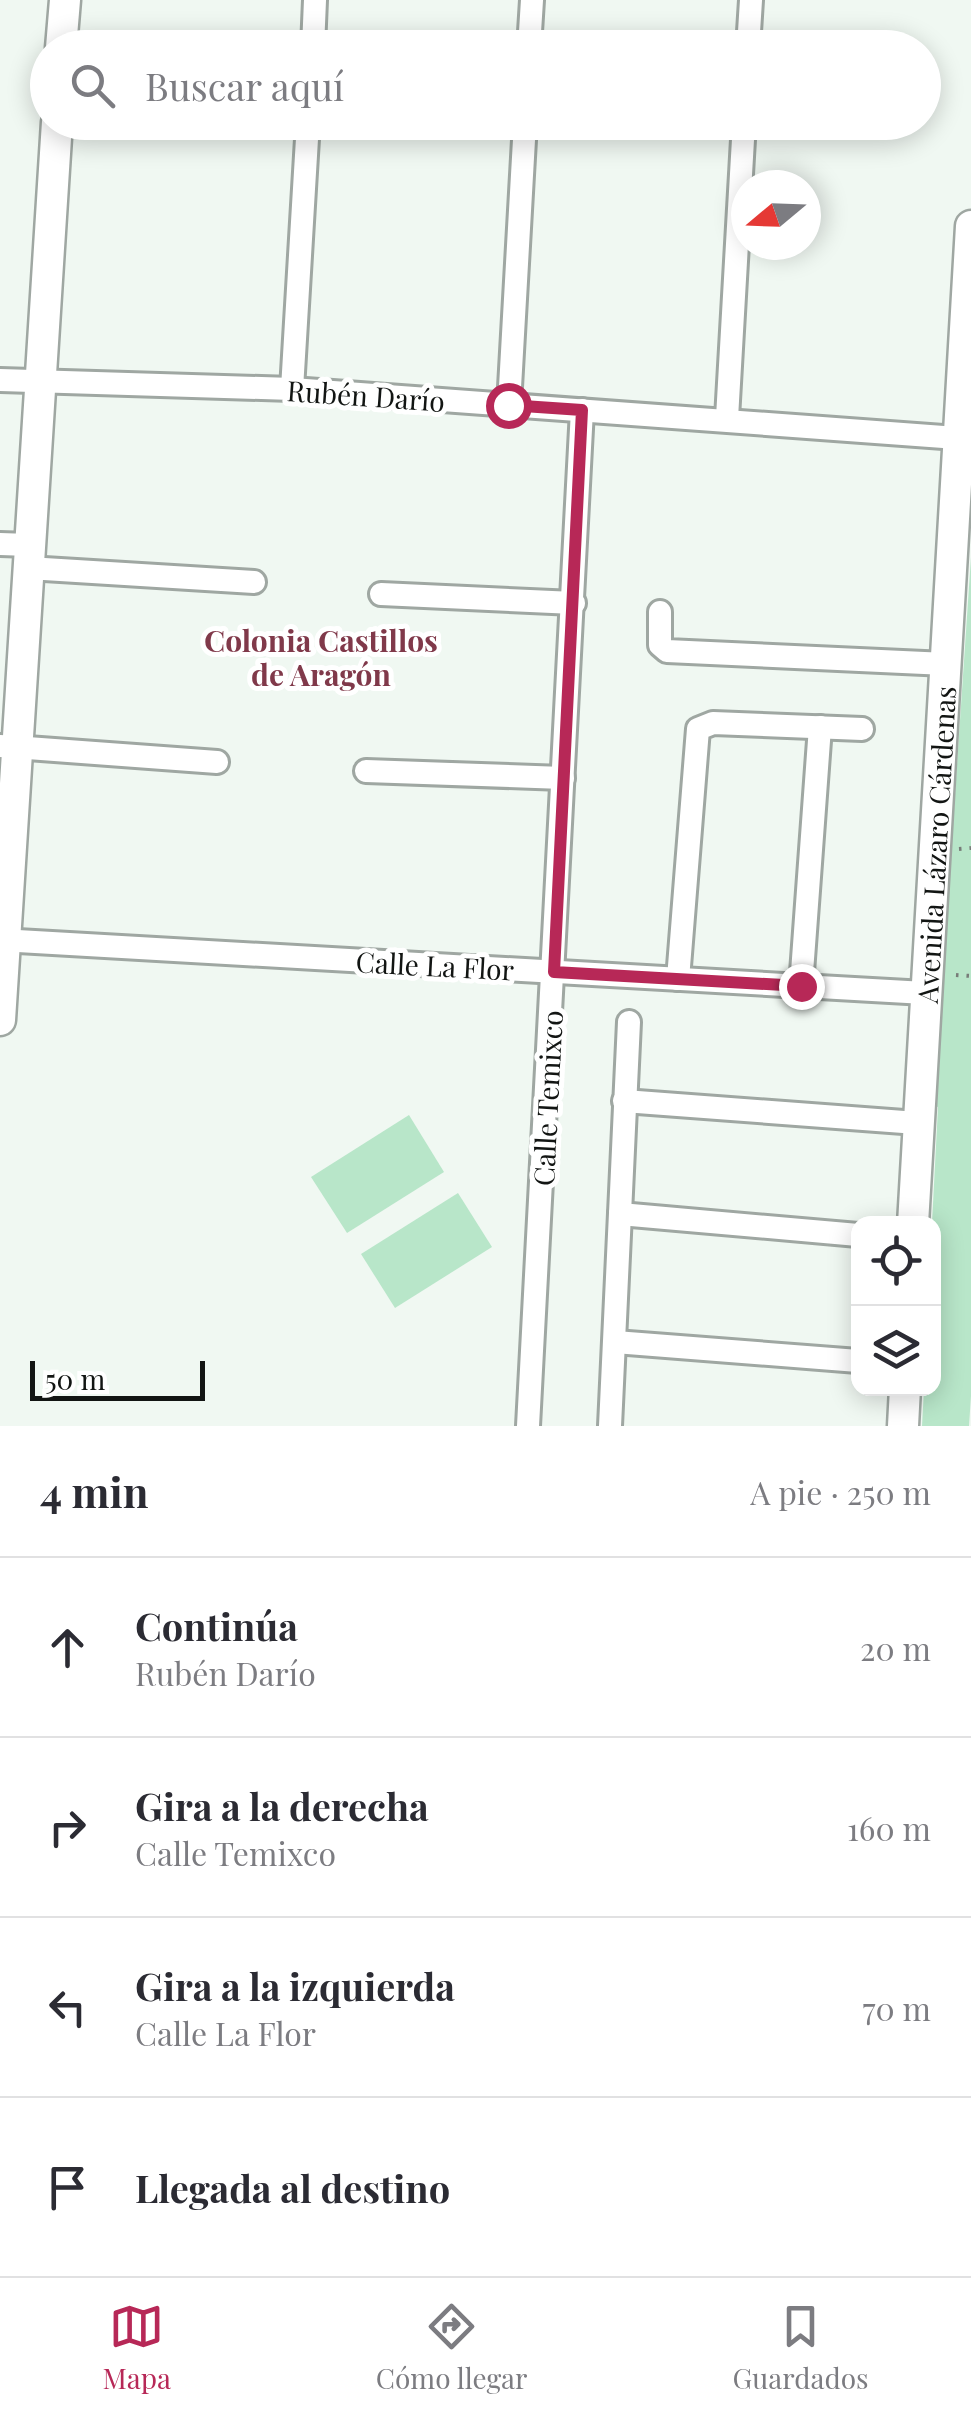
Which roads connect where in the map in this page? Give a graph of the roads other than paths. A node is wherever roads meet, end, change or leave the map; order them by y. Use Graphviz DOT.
graph roads {
  1 [pos="64,0"];
  2 [pos="316,0"];
  3 [pos="532,0"];
  4 [pos="751,0"];
  5 [pos="63,30"];
  6 [pos="314,30"];
  7 [pos="530,30"];
  8 [pos="749,30"];
  9 [pos="55,140"];
  10 [pos="307,140"];
  11 [pos="524,140"];
  12 [pos="743,140"];
  13 [pos="971,226"];
  14 [pos="0,380"];
  15 [pos="40,382"];
  16 [pos="292,389"];
  17 [pos="508,405"];
  18 [pos="582,410"];
  19 [pos="727,418"];
  20 [pos="965,439"];
  21 [pos="19,552"];
  22 [pos="254,582"];
  23 [pos="381,594"];
  24 [pos="574,603"];
  25 [pos="660,612"];
  26 [pos="946,664"];
  27 [pos="820,727"];
  28 [pos="862,730"];
  29 [pos="8,746"];
  30 [pos="217,762"];
  31 [pos="366,772"];
  32 [pos="562,778"];
  33 [pos="2,940"];
  34 [pos="554,972"];
  35 [pos="678,979"];
  36 [pos="801,986"];
  37 [pos="925,993"];
  38 [pos="0,1020"];
  39 [pos="629,1022"];
  40 [pos="624,1101"];
  41 [pos="917,1123"];
  42 [pos="620,1214"];
  43 [pos="913,1216"];
  44 [pos="851,1235"];
  45 [pos="615,1342"];
  46 [pos="851,1361"];
  47 [pos="905,1396"];
  48 [pos="528,1426"];
  49 [pos="610,1426"];
  50 [pos="903,1426"];
  1 -- 5 [label="street"];
  2 -- 6 [label="street"];
  3 -- 7 [label="street"];
  4 -- 8 [label="street"];
  9 -- 15 [label="street"];
  10 -- 16 [label="street"];
  11 -- 17 [label="street"];
  12 -- 19 [label="street"];
  13 -- 20 [label="street, Avenida Lázaro Cárdenas"];
  14 -- 15 [label="street, Rubén Darío"];
  15 -- 16 [label="street, Rubén Darío"];
  15 -- 21 [label="street"];
  16 -- 17 [label="street, Rubén Darío"];
  17 -- 18 [label="street, Rubén Darío"];
  18 -- 19 [label="street, Rubén Darío"];
  18 -- 24 [label="street, Calle Temixco"];
  19 -- 20 [label="street, Rubén Darío"];
  20 -- 26 [label="street, Avenida Lázaro Cárdenas"];
  21 -- 22 [label="street"];
  21 -- 29 [label="street"];
  23 -- 24 [label="street"];
  24 -- 32 [label="street, Calle Temixco"];
  25 -- 26 [label="street"];
  26 -- 37 [label="street, Avenida Lázaro Cárdenas"];
  27 -- 28 [label="street"];
  27 -- 35 [label="street"];
  27 -- 36 [label="street"];
  29 -- 30 [label="street"];
  29 -- 33 [label="street"];
  31 -- 32 [label="street"];
  32 -- 34 [label="street, Calle Temixco"];
  33 -- 34 [label="street, Calle La Flor"];
  33 -- 38 [label="street"];
  34 -- 35 [label="street, Calle La Flor"];
  34 -- 48 [label="street, Calle Temixco"];
  35 -- 36 [label="street, Calle La Flor"];
  36 -- 37 [label="street, Calle La Flor"];
  37 -- 41 [label="street, Avenida Lázaro Cárdenas"];
  39 -- 40 [label="street"];
  40 -- 41 [label="street"];
  40 -- 42 [label="street"];
  41 -- 43 [label="street, Avenida Lázaro Cárdenas"];
  42 -- 44 [label="street"];
  42 -- 45 [label="street"];
  45 -- 46 [label="street"];
  45 -- 49 [label="street"];
  47 -- 50 [label="street"];
}
